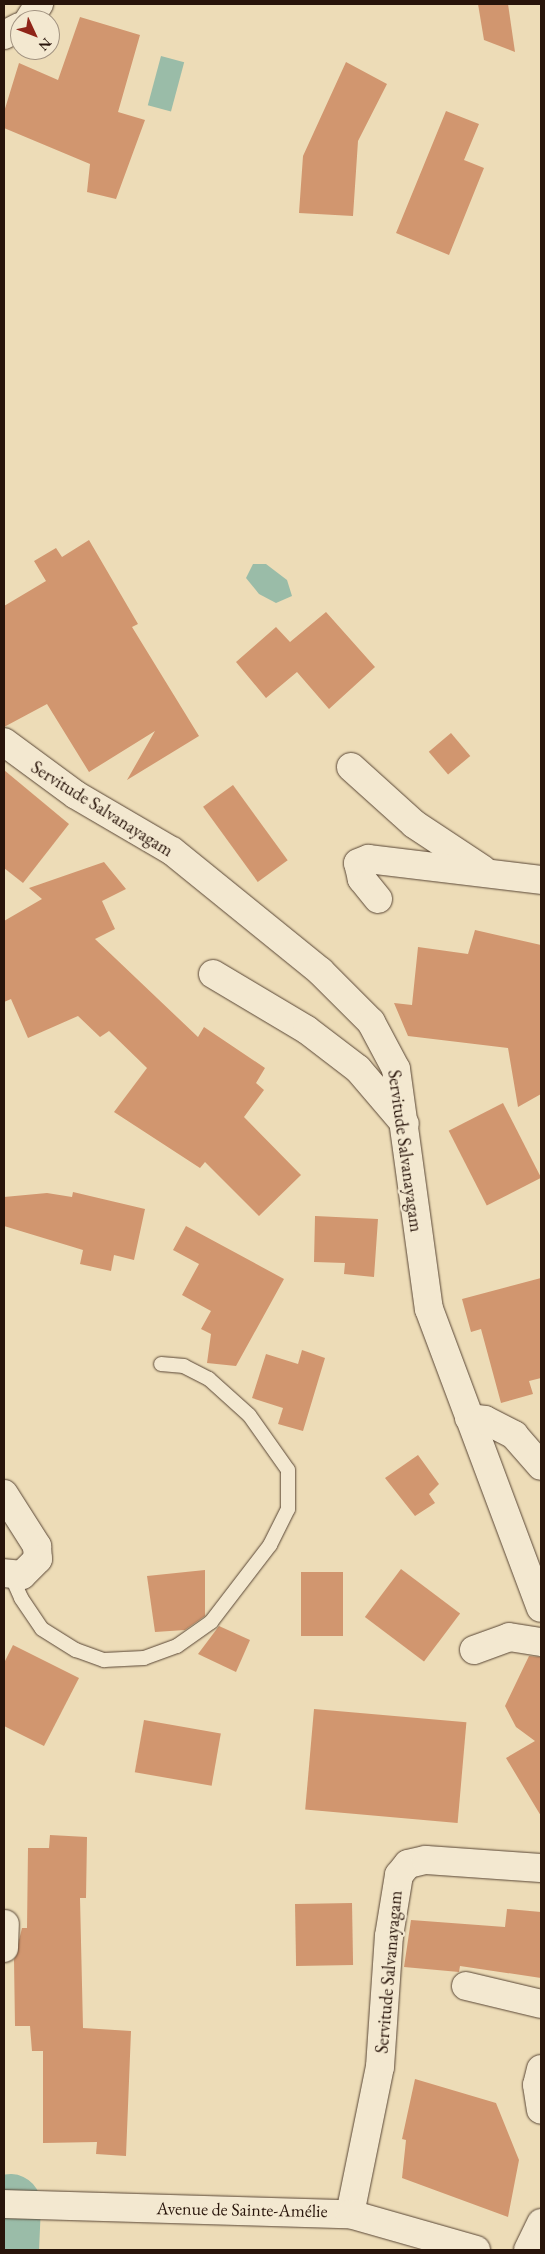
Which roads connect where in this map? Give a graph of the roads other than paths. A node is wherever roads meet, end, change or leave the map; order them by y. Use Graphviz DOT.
graph roads {
  1 [pos="4,742"];
  2 [pos="350,767"];
  3 [pos="485,872"];
  4 [pos="541,880"];
  5 [pos="378,899"];
  6 [pos="213,974"];
  7 [pos="405,1124"];
  8 [pos="161,1364"];
  9 [pos="469,1418"];
  10 [pos="541,1466"];
  11 [pos="4,1494"];
  12 [pos="6,1569"];
  13 [pos="541,1608"];
  14 [pos="541,1642"];
  15 [pos="474,1650"];
  16 [pos="541,1868"];
  17 [pos="466,1986"];
  18 [pos="541,2004"];
  19 [pos="541,2069"];
  20 [pos="541,2110"];
  21 [pos="4,2204"];
  22 [pos="350,2214"];
  23 [pos="541,2223"];
  24 [pos="476,2250"];
  25 [pos="528,2250"];
  1 -- 7 [label="street, Servitude Salvanayagam"];
  2 -- 3 [label="street"];
  3 -- 4 [label="street"];
  3 -- 5 [label="street"];
  6 -- 7 [label="street"];
  7 -- 9 [label="street, Servitude Salvanayagam"];
  8 -- 12 [label="lane"];
  9 -- 10 [label="street"];
  9 -- 13 [label="street, Servitude Salvanayagam"];
  11 -- 12 [label="street"];
  14 -- 15 [label="street"];
  16 -- 22 [label="street, Servitude Salvanayagam"];
  17 -- 18 [label="street"];
  19 -- 20 [label="street"];
  21 -- 22 [label="street, Avenue de Sainte-Amélie"];
  22 -- 24 [label="street, Avenue de Sainte-Amélie"];
  23 -- 25 [label="street"];
}
